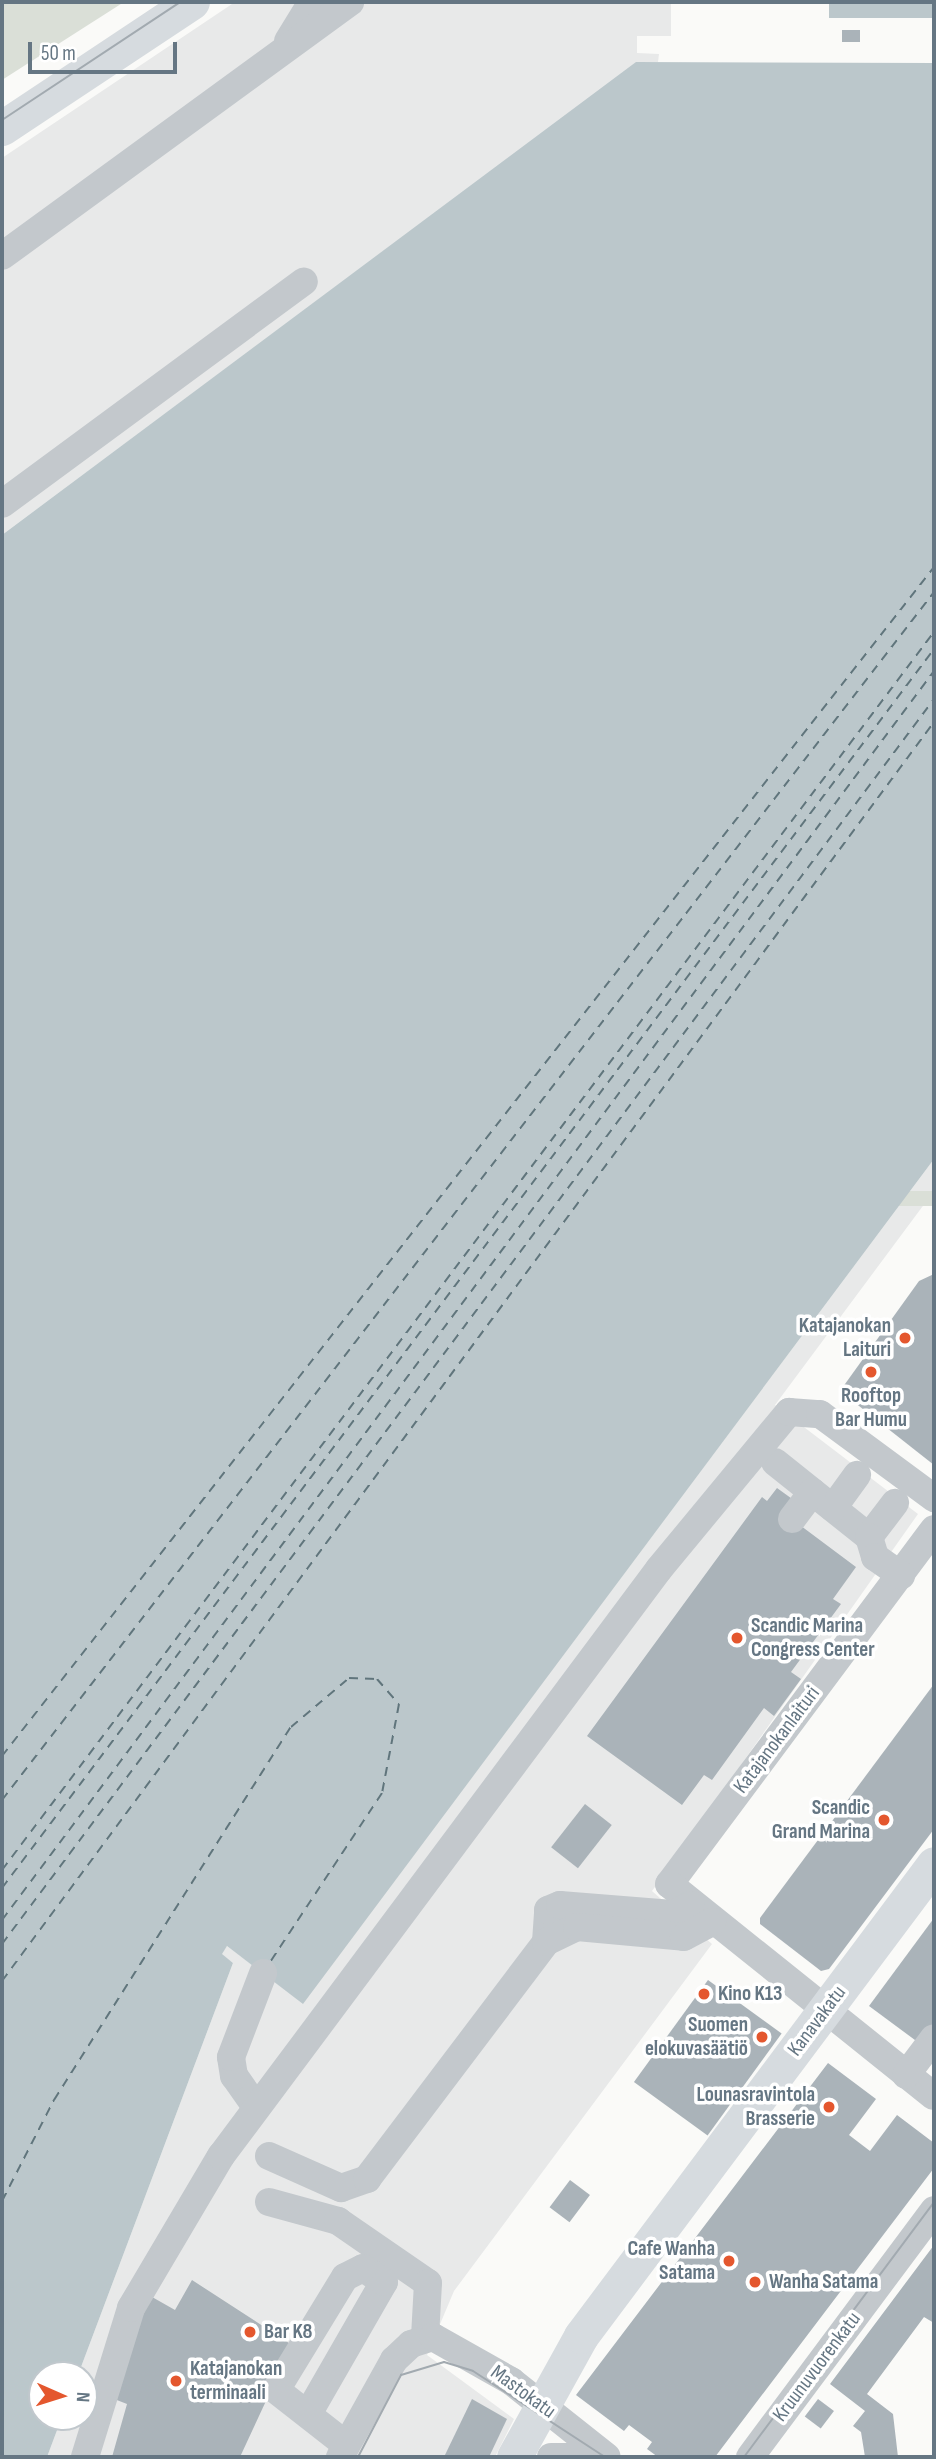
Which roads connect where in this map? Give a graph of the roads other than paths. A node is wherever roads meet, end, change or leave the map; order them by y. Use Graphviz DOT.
graph roads {
  1 [pos="159,2"];
  2 [pos="192,2"];
  3 [pos="312,2"];
  4 [pos="350,2"];
  5 [pos="286,43"];
  6 [pos="2,106"];
  7 [pos="2,128"];
  8 [pos="2,256"];
  9 [pos="303,281"];
  10 [pos="2,504"];
  11 [pos="775,1462"];
  12 [pos="857,1475"];
  13 [pos="934,1498"];
  14 [pos="822,1500"];
  15 [pos="895,1503"];
  16 [pos="792,1519"];
  17 [pos="934,1529"];
  18 [pos="869,1537"];
  19 [pos="901,1575"];
  20 [pos="934,1864"];
  21 [pos="702,1913"];
  22 [pos="263,1973"];
  23 [pos="823,2012"];
  24 [pos="934,2038"];
  25 [pos="906,2075"];
  26 [pos="934,2096"];
  27 [pos="256,2108"];
  28 [pos="269,2156"];
  29 [pos="269,2202"];
  30 [pos="934,2210"];
  31 [pos="384,2282"];
  32 [pos="428,2331"];
  33 [pos="538,2403"];
  34 [pos="308,2414"];
  35 [pos="342,2451"];
  36 [pos="85,2457"];
  37 [pos="514,2457"];
  38 [pos="551,2457"];
  39 [pos="580,2457"];
  40 [pos="607,2457"];
  41 [pos="750,2457"];
  1 -- 6 [label="main road"];
  2 -- 7 [label="main road"];
  3 -- 5 [label="street"];
  4 -- 5 [label="street"];
  5 -- 8 [label="street"];
  9 -- 10 [label="street"];
  11 -- 14 [label="street"];
  12 -- 14 [label="street"];
  13 -- 27 [label="street"];
  14 -- 16 [label="street"];
  14 -- 18 [label="street"];
  15 -- 18 [label="street"];
  17 -- 19 [label="street, Katajanokanlaituri"];
  18 -- 19 [label="street"];
  19 -- 21 [label="street, Katajanokanlaituri"];
  20 -- 23 [label="main road, Kanavakatu"];
  21 -- 23 [label="street"];
  21 -- 28 [label="street"];
  22 -- 27 [label="street"];
  23 -- 25 [label="street"];
  23 -- 33 [label="main road, Kanavakatu"];
  24 -- 25 [label="street"];
  25 -- 26 [label="street"];
  27 -- 36 [label="street"];
  29 -- 32 [label="street"];
  30 -- 41 [label="street, Kruunuvuorenkatu"];
  31 -- 32 [label="street, Mastokatu"];
  31 -- 34 [label="street"];
  31 -- 34 [label="street, Mastokatu"];
  32 -- 33 [label="street, Mastokatu"];
  32 -- 35 [label="street"];
  33 -- 37 [label="main road, Kanavakatu"];
  33 -- 40 [label="street, Mastokatu"];
  34 -- 35 [label="street"];
  38 -- 39 [label="street"];
}
